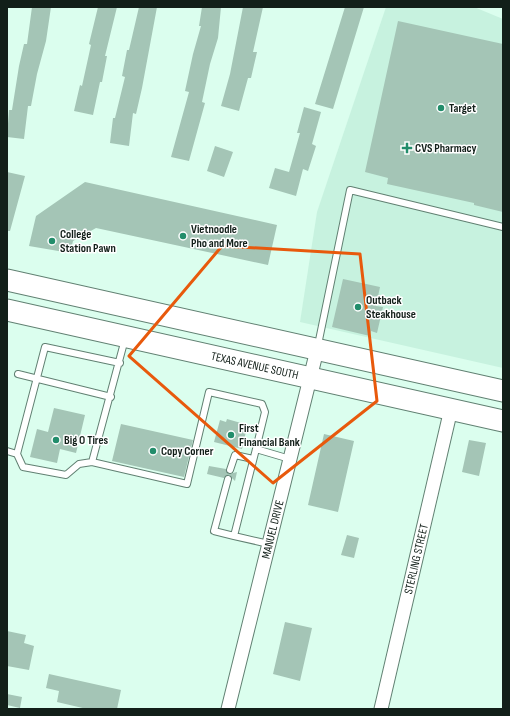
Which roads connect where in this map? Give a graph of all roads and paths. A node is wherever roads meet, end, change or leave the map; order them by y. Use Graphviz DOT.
graph roads {
  1 [pos="503,227"];
  2 [pos="7,280"];
  3 [pos="7,310"];
  4 [pos="126,336"];
  5 [pos="317,350"];
  6 [pos="120,363"];
  7 [pos="18,374"];
  8 [pos="37,378"];
  9 [pos="310,378"];
  10 [pos="503,391"];
  11 [pos="111,397"];
  12 [pos="451,409"];
  13 [pos="503,421"];
  14 [pos="256,449"];
  15 [pos="7,451"];
  16 [pos="17,454"];
  17 [pos="253,459"];
  18 [pos="290,459"];
  19 [pos="92,462"];
  20 [pos="230,470"];
  21 [pos="228,479"];
  22 [pos="234,536"];
  23 [pos="269,544"];
  24 [pos="228,709"];
  25 [pos="381,709"];
  1 -- 5 [label="lane"];
  2 -- 5 [label="main road"];
  3 -- 4 [label="main road, TEXAS AVENUE SOUTH"];
  4 -- 6 [label="lane"];
  4 -- 9 [label="main road, TEXAS AVENUE SOUTH"];
  5 -- 9 [label="street, MANUEL DRIVE"];
  5 -- 10 [label="main road"];
  6 -- 8 [label="lane"];
  6 -- 11 [label="lane"];
  7 -- 8 [label="lane"];
  8 -- 11 [label="lane"];
  8 -- 16 [label="lane"];
  9 -- 12 [label="main road, TEXAS AVENUE SOUTH"];
  9 -- 18 [label="street, MANUEL DRIVE"];
  11 -- 19 [label="lane"];
  12 -- 13 [label="main road, TEXAS AVENUE SOUTH"];
  12 -- 25 [label="street, STERLING STREET"];
  14 -- 17 [label="lane"];
  14 -- 18 [label="lane"];
  14 -- 19 [label="lane"];
  15 -- 16 [label="lane"];
  16 -- 19 [label="lane"];
  17 -- 20 [label="lane"];
  17 -- 22 [label="lane"];
  18 -- 23 [label="street, MANUEL DRIVE"];
  21 -- 22 [label="lane"];
  22 -- 23 [label="lane"];
  23 -- 24 [label="street, MANUEL DRIVE"];
}
